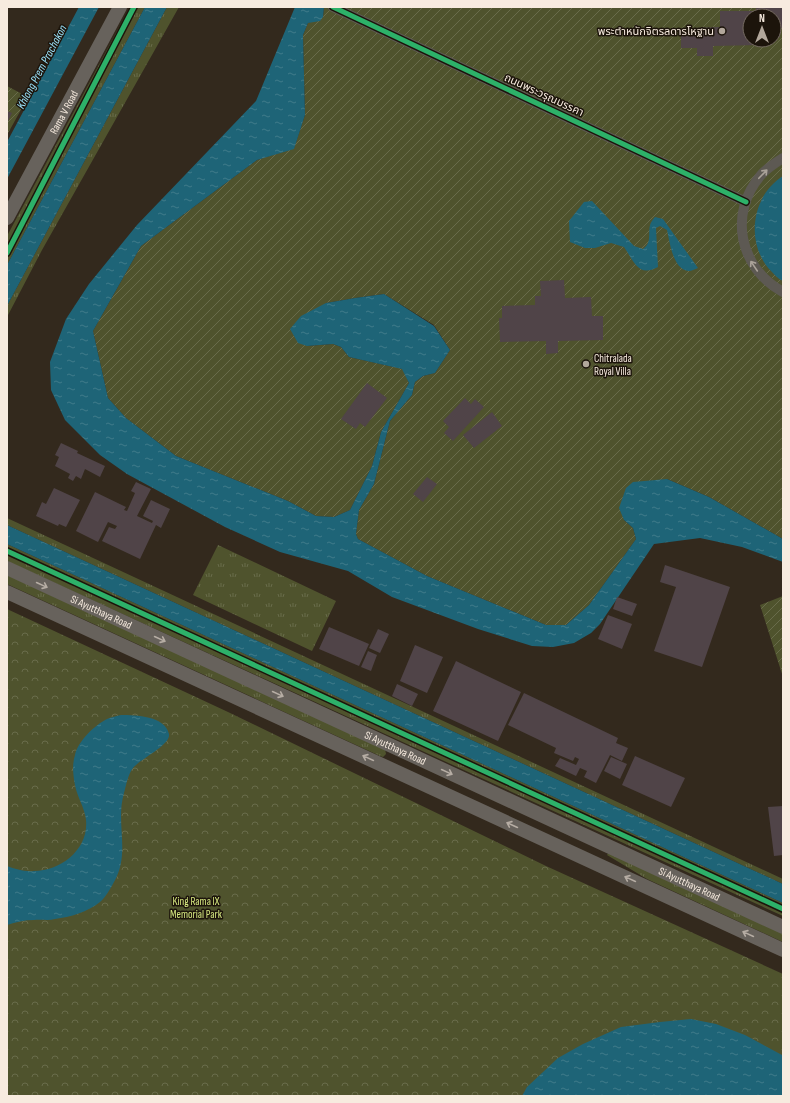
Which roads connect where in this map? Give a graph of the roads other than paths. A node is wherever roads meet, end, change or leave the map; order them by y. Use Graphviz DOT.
graph roads {
  1 [pos="120,7"];
  2 [pos="333,7"];
  3 [pos="783,158"];
  4 [pos="746,202"];
  5 [pos="7,218"];
  6 [pos="783,292"];
  7 [pos="7,568"];
  8 [pos="7,592"];
  9 [pos="403,752"];
  10 [pos="394,770"];
  11 [pos="783,927"];
  12 [pos="783,950"];
  1 -- 5 [label="main road, Rama V Road"];
  2 -- 4 [label="street, ถนนพระวรุณมรรคา"];
  4 -- 3 [label="street, one-way"];
  6 -- 4 [label="street, one-way"];
  7 -- 9 [label="main road, Si Ayutthaya Road, one-way"];
  10 -- 8 [label="main road, Si Ayutthaya Road, one-way"];
  9 -- 10 [label="main road"];
  9 -- 11 [label="main road, Si Ayutthaya Road, one-way"];
  12 -- 10 [label="main road, Si Ayutthaya Road, one-way"];
}
